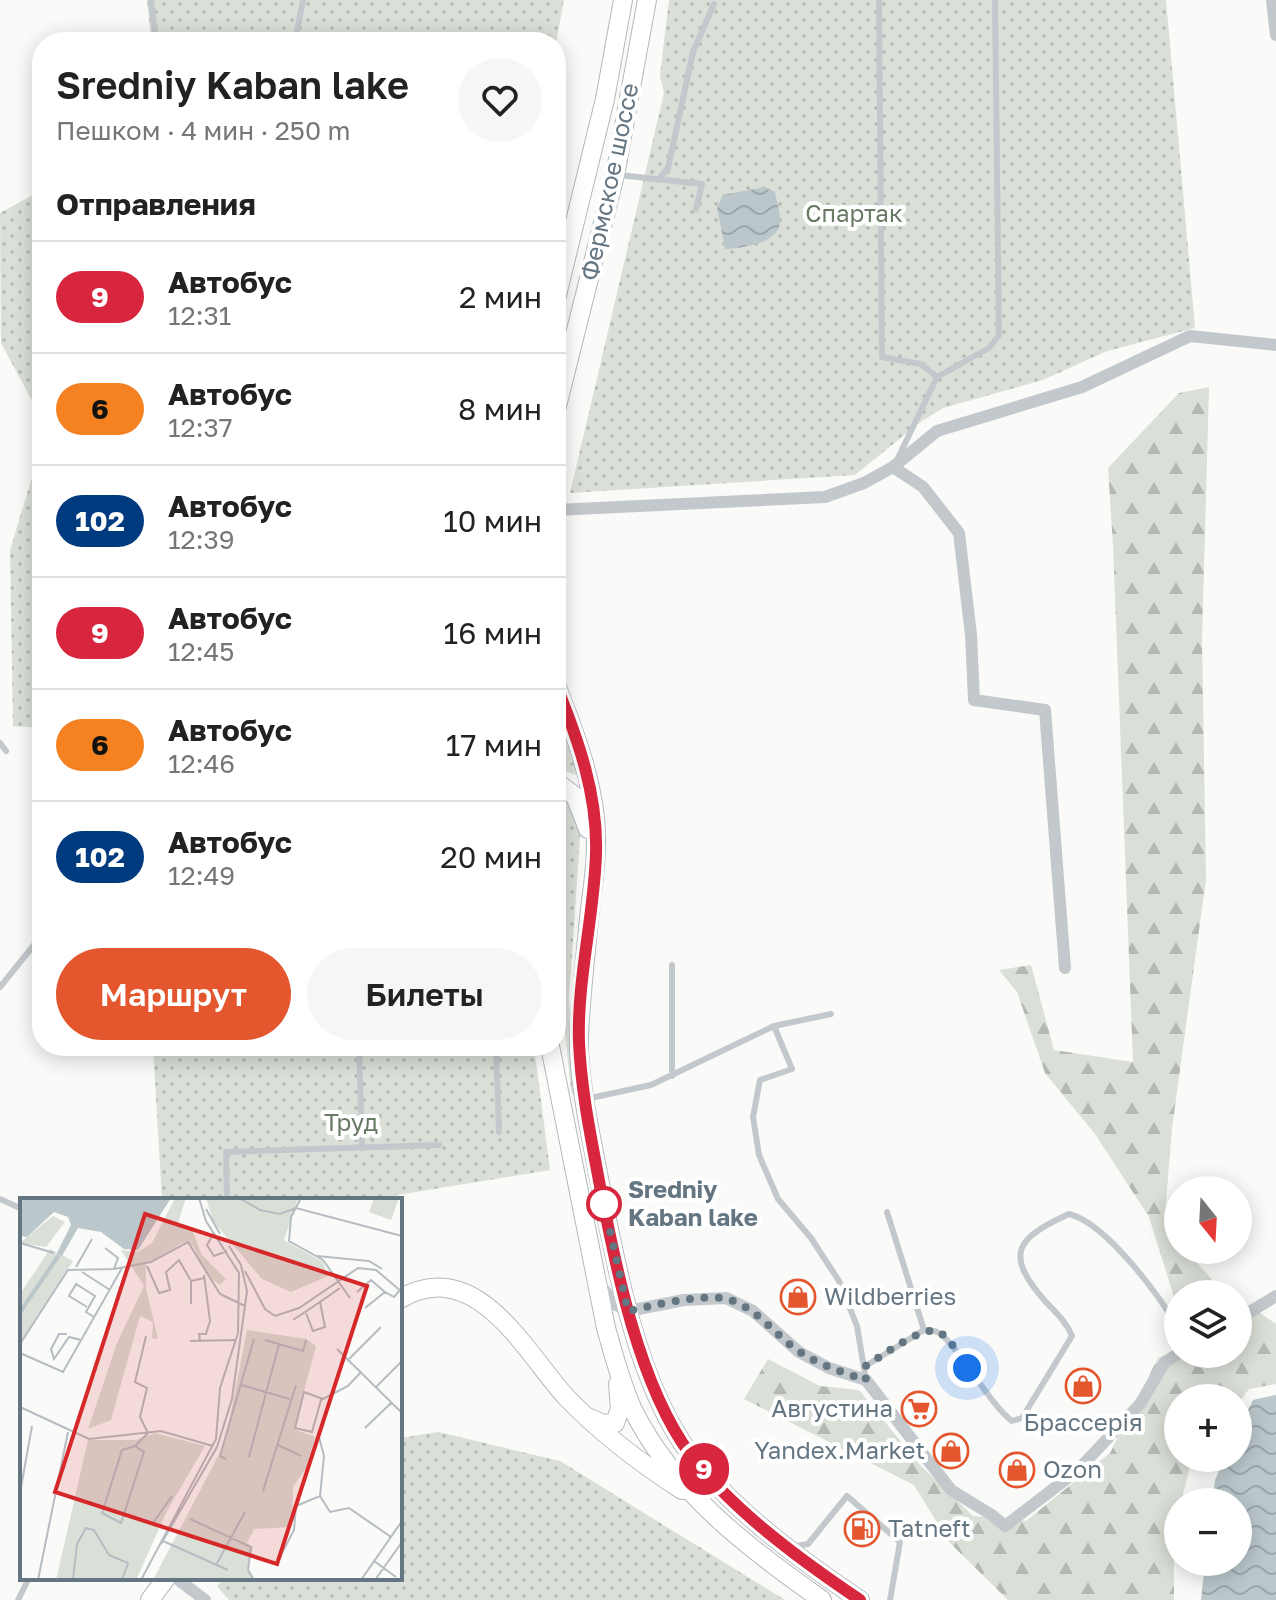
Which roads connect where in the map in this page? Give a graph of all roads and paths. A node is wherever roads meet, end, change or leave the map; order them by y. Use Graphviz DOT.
graph roads {
  1 [pos="151,0"];
  2 [pos="303,0"];
  3 [pos="623,0"];
  4 [pos="647,0"];
  5 [pos="879,0"];
  6 [pos="995,0"];
  7 [pos="1272,0"];
  8 [pos="714,4"];
  9 [pos="155,32"];
  10 [pos="297,32"];
  11 [pos="1276,35"];
  12 [pos="615,175"];
  13 [pos="659,179"];
  14 [pos="696,209"];
  15 [pos="566,258"];
  16 [pos="1276,345"];
  17 [pos="566,370"];
  18 [pos="937,377"];
  19 [pos="893,467"];
  20 [pos="566,510"];
  21 [pos="566,712"];
  22 [pos="0,743"];
  23 [pos="6,751"];
  24 [pos="566,789"];
  25 [pos="596,855"];
  26 [pos="32,949"];
  27 [pos="672,965"];
  28 [pos="1065,968"];
  29 [pos="0,987"];
  30 [pos="831,1014"];
  31 [pos="774,1026"];
  32 [pos="359,1056"];
  33 [pos="496,1056"];
  34 [pos="552,1056"];
  35 [pos="672,1076"];
  36 [pos="586,1099"];
  37 [pos="499,1132"];
  38 [pos="439,1145"];
  39 [pos="362,1148"];
  40 [pos="227,1198"];
  41 [pos="0,1199"];
  42 [pos="20,1208"];
  43 [pos="887,1212"];
  44 [pos="596,1278"];
  45 [pos="1276,1296"];
  46 [pos="402,1298"];
  47 [pos="1164,1304"];
  48 [pos="628,1311"];
  49 [pos="1252,1311"];
  50 [pos="924,1330"];
  51 [pos="1164,1364"];
  52 [pos="617,1370"];
  53 [pos="865,1374"];
  54 [pos="587,1417"];
  55 [pos="694,1498"];
  56 [pos="787,1548"];
  57 [pos="28,1580"];
  58 [pos="165,1580"];
  59 [pos="179,1580"];
  60 [pos="18,1600"];
  61 [pos="150,1600"];
  62 [pos="205,1600"];
  63 [pos="822,1600"];
  64 [pos="860,1600"];
  65 [pos="890,1600"];
  1 -- 9 [label="lane"];
  2 -- 10 [label="lane"];
  3 -- 15 [label="main road, Фермское шоссе"];
  4 -- 12 [label="main road, Фермское шоссе"];
  5 -- 18 [label="lane"];
  6 -- 18 [label="lane"];
  7 -- 11 [label="street"];
  8 -- 13 [label="lane"];
  12 -- 13 [label="lane"];
  12 -- 17 [label="main road, Фермское шоссе"];
  13 -- 14 [label="lane"];
  16 -- 19 [label="street"];
  18 -- 19 [label="lane"];
  19 -- 20 [label="street"];
  19 -- 28 [label="street"];
  21 -- 25 [label="main road"];
  22 -- 23 [label="lane"];
  24 -- 25 [label="main road"];
  25 -- 36 [label="main road"];
  26 -- 29 [label="lane"];
  27 -- 35 [label="lane"];
  30 -- 31 [label="lane"];
  31 -- 35 [label="lane"];
  31 -- 53 [label="lane"];
  32 -- 39 [label="lane"];
  33 -- 37 [label="lane"];
  34 -- 44 [label="main road"];
  35 -- 36 [label="lane"];
  36 -- 48 [label="main road"];
  38 -- 39 [label="lane"];
  39 -- 40 [label="lane"];
  41 -- 42 [label="lane"];
  43 -- 50 [label="lane"];
  44 -- 48 [label="street"];
  44 -- 52 [label="main road"];
  45 -- 49 [label="street"];
  46 -- 54 [label="main road"];
  47 -- 50 [label="lane"];
  48 -- 53 [label="street"];
  48 -- 56 [label="main road"];
  50 -- 53 [label="lane"];
  51 -- 53 [label="street"];
  52 -- 54 [label="main road"];
  52 -- 55 [label="main road"];
  54 -- 55 [label="main road"];
  55 -- 63 [label="main road"];
  56 -- 64 [label="main road"];
  56 -- 65 [label="lane"];
  57 -- 60 [label="lane"];
  58 -- 61 [label="main road"];
  59 -- 62 [label="street"];
}
